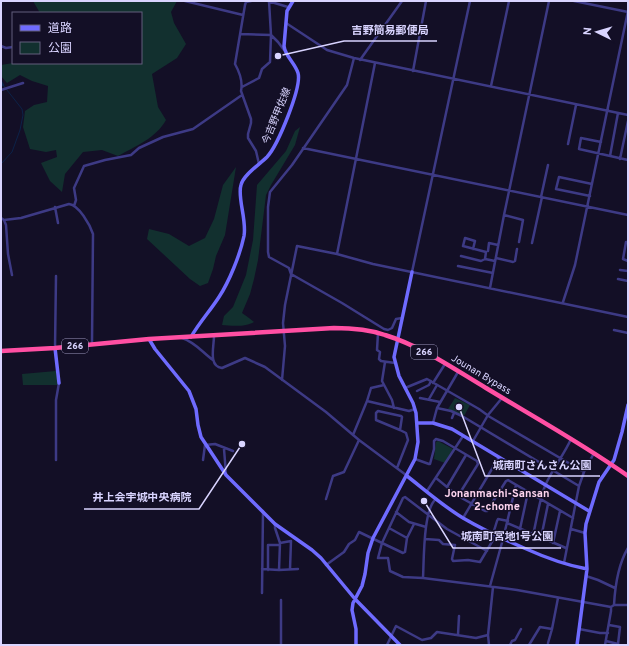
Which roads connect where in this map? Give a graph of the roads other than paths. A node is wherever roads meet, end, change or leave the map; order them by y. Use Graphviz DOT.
graph roads {
  1 [pos="185,1"];
  2 [pos="251,1"];
  3 [pos="268,1"];
  4 [pos="293,1"];
  5 [pos="402,1"];
  6 [pos="426,1"];
  7 [pos="470,1"];
  8 [pos="509,1"];
  9 [pos="549,1"];
  10 [pos="574,1"];
  11 [pos="288,7"];
  12 [pos="628,12"];
  13 [pos="243,15"];
  14 [pos="286,22"];
  15 [pos="240,34"];
  16 [pos="271,35"];
  17 [pos="1,46"];
  18 [pos="12,47"];
  19 [pos="284,51"];
  20 [pos="354,58"];
  21 [pos="360,60"];
  22 [pos="375,63"];
  23 [pos="413,71"];
  24 [pos="454,78"];
  25 [pos="22,83"];
  26 [pos="491,86"];
  27 [pos="242,87"];
  28 [pos="1,90"];
  29 [pos="242,95"];
  30 [pos="530,95"];
  31 [pos="576,105"];
  32 [pos="607,111"];
  33 [pos="618,113"];
  34 [pos="628,115"];
  35 [pos="628,121"];
  36 [pos="601,142"];
  37 [pos="568,144"];
  38 [pos="303,148"];
  39 [pos="598,154"];
  40 [pos="610,156"];
  41 [pos="356,159"];
  42 [pos="620,159"];
  43 [pos="628,160"];
  44 [pos="259,164"];
  45 [pos="548,165"];
  46 [pos="433,176"];
  47 [pos="592,184"];
  48 [pos="509,191"];
  49 [pos="590,196"];
  50 [pos="542,197"];
  51 [pos="74,206"];
  52 [pos="55,207"];
  53 [pos="587,207"];
  54 [pos="504,215"];
  55 [pos="628,216"];
  56 [pos="2,219"];
  57 [pos="58,223"];
  58 [pos="519,242"];
  59 [pos="628,242"];
  60 [pos="532,243"];
  61 [pos="498,245"];
  62 [pos="473,248"];
  63 [pos="517,249"];
  64 [pos="488,251"];
  65 [pos="337,254"];
  66 [pos="461,256"];
  67 [pos="485,259"];
  68 [pos="495,260"];
  69 [pos="628,260"];
  70 [pos="458,266"];
  71 [pos="620,270"];
  72 [pos="628,271"];
  73 [pos="412,272"];
  74 [pos="493,273"];
  75 [pos="291,274"];
  76 [pos="12,275"];
  77 [pos="56,276"];
  78 [pos="618,279"];
  79 [pos="628,281"];
  80 [pos="490,288"];
  81 [pos="563,302"];
  82 [pos="628,317"];
  83 [pos="402,318"];
  84 [pos="614,330"];
  85 [pos="378,332"];
  86 [pos="628,333"];
  87 [pos="214,335"];
  88 [pos="180,337"];
  89 [pos="191,337"];
  90 [pos="149,339"];
  91 [pos="397,340"];
  92 [pos="92,344"];
  93 [pos="55,348"];
  94 [pos="1,351"];
  95 [pos="213,360"];
  96 [pos="385,362"];
  97 [pos="395,363"];
  98 [pos="445,364"];
  99 [pos="458,372"];
  100 [pos="282,380"];
  101 [pos="432,382"];
  102 [pos="59,383"];
  103 [pos="384,385"];
  104 [pos="437,385"];
  105 [pos="405,388"];
  106 [pos="446,390"];
  107 [pos="417,392"];
  108 [pos="420,398"];
  109 [pos="502,398"];
  110 [pos="429,399"];
  111 [pos="367,401"];
  112 [pos="440,402"];
  113 [pos="628,405"];
  114 [pos="394,408"];
  115 [pos="436,408"];
  116 [pos="415,410"];
  117 [pos="454,413"];
  118 [pos="488,415"];
  119 [pos="452,418"];
  120 [pos="434,423"];
  121 [pos="417,424"];
  122 [pos="481,428"];
  123 [pos="400,430"];
  124 [pos="353,435"];
  125 [pos="464,436"];
  126 [pos="571,439"];
  127 [pos="359,440"];
  128 [pos="473,441"];
  129 [pos="205,445"];
  130 [pos="224,448"];
  131 [pos="455,448"];
  132 [pos="233,451"];
  133 [pos="594,453"];
  134 [pos="466,455"];
  135 [pos="499,457"];
  136 [pos="415,459"];
  137 [pos="561,459"];
  138 [pos="56,460"];
  139 [pos="204,460"];
  140 [pos="611,464"];
  141 [pos="397,468"];
  142 [pos="554,471"];
  143 [pos="584,472"];
  144 [pos="226,475"];
  145 [pos="407,476"];
  146 [pos="628,476"];
  147 [pos="436,478"];
  148 [pos="516,485"];
  149 [pos="546,485"];
  150 [pos="579,486"];
  151 [pos="447,487"];
  152 [pos="427,491"];
  153 [pos="528,492"];
  154 [pos="458,496"];
  155 [pos="326,499"];
  156 [pos="436,499"];
  157 [pos="541,500"];
  158 [pos="576,503"];
  159 [pos="471,504"];
  160 [pos="548,504"];
  161 [pos="263,510"];
  162 [pos="560,511"];
  163 [pos="589,511"];
  164 [pos="396,512"];
  165 [pos="428,514"];
  166 [pos="463,518"];
  167 [pos="573,518"];
  168 [pos="508,522"];
  169 [pos="275,524"];
  170 [pos="414,524"];
  171 [pos="426,527"];
  172 [pos="389,528"];
  173 [pos="520,529"];
  174 [pos="570,529"];
  175 [pos="585,533"];
  176 [pos="495,534"];
  177 [pos="533,535"];
  178 [pos="407,538"];
  179 [pos="541,538"];
  180 [pos="425,539"];
  181 [pos="504,539"];
  182 [pos="381,542"];
  183 [pos="553,543"];
  184 [pos="280,544"];
  185 [pos="566,548"];
  186 [pos="628,548"];
  187 [pos="487,551"];
  188 [pos="564,564"];
  189 [pos="326,565"];
  190 [pos="262,569"];
  191 [pos="290,569"];
  192 [pos="298,569"];
  193 [pos="268,570"];
  194 [pos="279,570"];
  195 [pos="587,570"];
  196 [pos="586,576"];
  197 [pos="423,578"];
  198 [pos="491,587"];
  199 [pos="615,588"];
  200 [pos="262,593"];
  201 [pos="558,598"];
  202 [pos="355,599"];
  203 [pos="281,600"];
  204 [pos="583,602"];
  205 [pos="614,605"];
  206 [pos="628,605"];
  207 [pos="610,607"];
  208 [pos="459,616"];
  209 [pos="609,625"];
  210 [pos="521,629"];
  211 [pos="552,629"];
  212 [pos="579,629"];
  213 [pos="608,633"];
  214 [pos="458,635"];
  215 [pos="488,635"];
  216 [pos="391,636"];
  217 [pos="606,641"];
  218 [pos="548,643"];
  219 [pos="281,645"];
  220 [pos="356,645"];
  221 [pos="387,645"];
  222 [pos="399,645"];
  223 [pos="489,645"];
  224 [pos="510,645"];
  225 [pos="529,645"];
  226 [pos="577,645"];
  227 [pos="605,645"];
  1 -- 13 [label="street"];
  2 -- 13 [label="street"];
  3 -- 11 [label="street"];
  3 -- 16 [label="street"];
  4 -- 11 [label="street"];
  5 -- 21 [label="street"];
  6 -- 23 [label="street"];
  7 -- 24 [label="street"];
  8 -- 26 [label="street"];
  9 -- 30 [label="street"];
  10 -- 12 [label="street"];
  11 -- 14 [label="street"];
  12 -- 32 [label="street"];
  13 -- 15 [label="street"];
  14 -- 19 [label="street"];
  14 -- 20 [label="street"];
  15 -- 16 [label="street"];
  15 -- 27 [label="street"];
  16 -- 19 [label="street"];
  16 -- 27 [label="street"];
  17 -- 18 [label="street"];
  19 -- 44 [label="street, 今吉野甲佐線"];
  20 -- 21 [label="street"];
  20 -- 38 [label="street"];
  21 -- 22 [label="street"];
  22 -- 23 [label="street"];
  22 -- 41 [label="street"];
  23 -- 24 [label="street"];
  24 -- 26 [label="street"];
  24 -- 46 [label="street"];
  25 -- 28 [label="street"];
  26 -- 30 [label="street"];
  27 -- 29 [label="street"];
  29 -- 44 [label="street"];
  29 -- 51 [label="street"];
  30 -- 31 [label="street"];
  30 -- 48 [label="street"];
  31 -- 32 [label="street"];
  31 -- 37 [label="street"];
  32 -- 33 [label="street"];
  32 -- 36 [label="street"];
  33 -- 34 [label="street"];
  33 -- 40 [label="street"];
  35 -- 42 [label="street"];
  36 -- 39 [label="street"];
  36 -- 39 [label="street"];
  38 -- 41 [label="street"];
  38 -- 75 [label="street"];
  39 -- 40 [label="street"];
  39 -- 47 [label="street"];
  40 -- 42 [label="street"];
  41 -- 46 [label="street"];
  41 -- 65 [label="street"];
  42 -- 43 [label="street"];
  44 -- 89 [label="street, 今吉野甲佐線"];
  45 -- 50 [label="street"];
  46 -- 48 [label="street"];
  46 -- 73 [label="street"];
  47 -- 49 [label="street"];
  47 -- 49 [label="street"];
  48 -- 50 [label="street"];
  48 -- 54 [label="street"];
  49 -- 53 [label="street"];
  50 -- 53 [label="street"];
  50 -- 60 [label="street"];
  51 -- 52 [label="street"];
  51 -- 92 [label="street"];
  52 -- 56 [label="street"];
  52 -- 57 [label="street"];
  53 -- 55 [label="street"];
  53 -- 81 [label="street"];
  54 -- 58 [label="street"];
  54 -- 61 [label="street"];
  56 -- 76 [label="street"];
  59 -- 69 [label="street"];
  61 -- 64 [label="street"];
  61 -- 68 [label="street"];
  62 -- 62 [label="street"];
  62 -- 67 [label="street"];
  63 -- 68 [label="street"];
  65 -- 73 [label="street"];
  65 -- 75 [label="street"];
  66 -- 67 [label="street"];
  67 -- 68 [label="street"];
  68 -- 74 [label="street"];
  70 -- 74 [label="street"];
  71 -- 72 [label="street"];
  73 -- 80 [label="street"];
  73 -- 83 [label="street"];
  74 -- 80 [label="street"];
  75 -- 83 [label="street"];
  75 -- 100 [label="street"];
  77 -- 93 [label="street"];
  78 -- 79 [label="street"];
  80 -- 81 [label="street"];
  81 -- 82 [label="street"];
  83 -- 91 [label="street"];
  84 -- 86 [label="street"];
  85 -- 87 [label="highway, Jounan Bypass / 266"];
  85 -- 91 [label="highway, Jounan Bypass / 266"];
  85 -- 96 [label="street"];
  87 -- 89 [label="highway, Jounan Bypass / 266"];
  87 -- 95 [label="street"];
  88 -- 89 [label="highway, 266"];
  88 -- 90 [label="highway, 266"];
  88 -- 95 [label="street"];
  90 -- 92 [label="highway, 266"];
  90 -- 129 [label="street"];
  91 -- 97 [label="street"];
  91 -- 98 [label="highway, Jounan Bypass / 266"];
  92 -- 93 [label="highway, 266"];
  93 -- 94 [label="highway, 266"];
  93 -- 102 [label="street"];
  95 -- 100 [label="street"];
  96 -- 97 [label="street"];
  96 -- 103 [label="street"];
  97 -- 105 [label="street"];
  98 -- 99 [label="highway, Jounan Bypass / 266"];
  98 -- 101 [label="street"];
  99 -- 106 [label="street"];
  99 -- 109 [label="highway, Jounan Bypass / 266"];
  100 -- 124 [label="street"];
  101 -- 104 [label="street"];
  101 -- 105 [label="street"];
  101 -- 107 [label="street"];
  102 -- 138 [label="street"];
  103 -- 111 [label="street"];
  103 -- 114 [label="street"];
  104 -- 106 [label="street"];
  104 -- 110 [label="street"];
  105 -- 116 [label="street"];
  106 -- 112 [label="street"];
  106 -- 118 [label="street"];
  108 -- 110 [label="street"];
  109 -- 118 [label="street"];
  109 -- 126 [label="highway, Jounan Bypass / 266"];
  110 -- 112 [label="street"];
  111 -- 114 [label="street"];
  111 -- 124 [label="street"];
  112 -- 115 [label="street"];
  113 -- 140 [label="street"];
  114 -- 116 [label="street"];
  115 -- 117 [label="street"];
  115 -- 120 [label="street"];
  116 -- 121 [label="street"];
  117 -- 119 [label="street"];
  117 -- 122 [label="street"];
  118 -- 122 [label="street"];
  118 -- 137 [label="street"];
  120 -- 121 [label="street"];
  120 -- 125 [label="street"];
  121 -- 136 [label="street"];
  122 -- 128 [label="street"];
  122 -- 142 [label="street"];
  123 -- 123 [label="street"];
  123 -- 141 [label="street"];
  124 -- 127 [label="street"];
  125 -- 128 [label="street"];
  125 -- 131 [label="street"];
  126 -- 133 [label="highway, Jounan Bypass / 266"];
  126 -- 137 [label="street"];
  127 -- 141 [label="street"];
  127 -- 155 [label="street"];
  128 -- 135 [label="street"];
  129 -- 130 [label="street"];
  129 -- 139 [label="street"];
  129 -- 144 [label="street"];
  130 -- 132 [label="street"];
  130 -- 144 [label="street"];
  131 -- 134 [label="street"];
  131 -- 136 [label="street"];
  131 -- 147 [label="street"];
  133 -- 140 [label="highway, Jounan Bypass / 266"];
  133 -- 143 [label="street"];
  134 -- 151 [label="street"];
  134 -- 154 [label="street"];
  135 -- 149 [label="street"];
  135 -- 159 [label="street"];
  136 -- 145 [label="street"];
  137 -- 142 [label="street"];
  137 -- 143 [label="street"];
  140 -- 146 [label="highway, Jounan Bypass / 266"];
  140 -- 163 [label="street"];
  141 -- 145 [label="street"];
  142 -- 149 [label="street"];
  142 -- 150 [label="street"];
  143 -- 150 [label="street"];
  144 -- 161 [label="street"];
  145 -- 152 [label="street"];
  145 -- 202 [label="street"];
  147 -- 151 [label="street"];
  147 -- 152 [label="street"];
  148 -- 153 [label="street"];
  148 -- 159 [label="street"];
  148 -- 168 [label="street"];
  149 -- 157 [label="street"];
  149 -- 158 [label="street"];
  150 -- 158 [label="street"];
  151 -- 154 [label="street"];
  152 -- 156 [label="street"];
  153 -- 157 [label="street"];
  153 -- 173 [label="street"];
  154 -- 159 [label="street"];
  156 -- 165 [label="street"];
  156 -- 166 [label="street"];
  157 -- 160 [label="street"];
  157 -- 177 [label="street"];
  158 -- 163 [label="street"];
  158 -- 167 [label="street"];
  159 -- 166 [label="street"];
  160 -- 162 [label="street"];
  160 -- 179 [label="street"];
  161 -- 169 [label="street"];
  161 -- 190 [label="street"];
  162 -- 167 [label="street"];
  162 -- 183 [label="street"];
  163 -- 175 [label="street"];
  164 -- 165 [label="street"];
  164 -- 170 [label="street"];
  164 -- 172 [label="street"];
  165 -- 171 [label="street"];
  165 -- 187 [label="street"];
  166 -- 176 [label="street"];
  167 -- 174 [label="street"];
  168 -- 173 [label="street"];
  168 -- 176 [label="street"];
  168 -- 181 [label="street"];
  169 -- 184 [label="street"];
  169 -- 189 [label="street"];
  170 -- 171 [label="street"];
  170 -- 178 [label="street"];
  171 -- 180 [label="street"];
  172 -- 178 [label="street"];
  172 -- 182 [label="street"];
  173 -- 177 [label="street"];
  174 -- 175 [label="street"];
  174 -- 185 [label="street"];
  175 -- 195 [label="street"];
  176 -- 181 [label="street"];
  176 -- 187 [label="street"];
  177 -- 179 [label="street"];
  178 -- 182 [label="street"];
  179 -- 183 [label="street"];
  180 -- 187 [label="street"];
  180 -- 197 [label="street"];
  181 -- 188 [label="street"];
  181 -- 198 [label="street"];
  182 -- 189 [label="street"];
  182 -- 197 [label="street"];
  183 -- 185 [label="street"];
  184 -- 191 [label="street"];
  184 -- 193 [label="street"];
  184 -- 194 [label="street"];
  185 -- 188 [label="street"];
  186 -- 199 [label="street"];
  188 -- 195 [label="street"];
  189 -- 202 [label="street"];
  190 -- 193 [label="street"];
  190 -- 200 [label="street"];
  191 -- 192 [label="street"];
  191 -- 194 [label="street"];
  193 -- 194 [label="street"];
  195 -- 196 [label="street"];
  196 -- 199 [label="street"];
  196 -- 204 [label="street"];
  197 -- 198 [label="street"];
  198 -- 201 [label="street"];
  198 -- 215 [label="street"];
  199 -- 205 [label="street"];
  201 -- 204 [label="street"];
  201 -- 211 [label="street"];
  202 -- 216 [label="street"];
  202 -- 220 [label="street"];
  203 -- 219 [label="street"];
  204 -- 207 [label="street"];
  204 -- 212 [label="street"];
  205 -- 206 [label="street"];
  205 -- 207 [label="street"];
  207 -- 209 [label="street"];
  208 -- 214 [label="street"];
  209 -- 213 [label="street"];
  209 -- 217 [label="street"];
  210 -- 224 [label="street"];
  211 -- 218 [label="street"];
  211 -- 225 [label="street"];
  212 -- 213 [label="street"];
  212 -- 226 [label="street"];
  213 -- 217 [label="street"];
  214 -- 215 [label="street"];
  214 -- 216 [label="street"];
  215 -- 223 [label="street"];
  216 -- 221 [label="street"];
  216 -- 222 [label="street"];
  217 -- 227 [label="street"];
}
